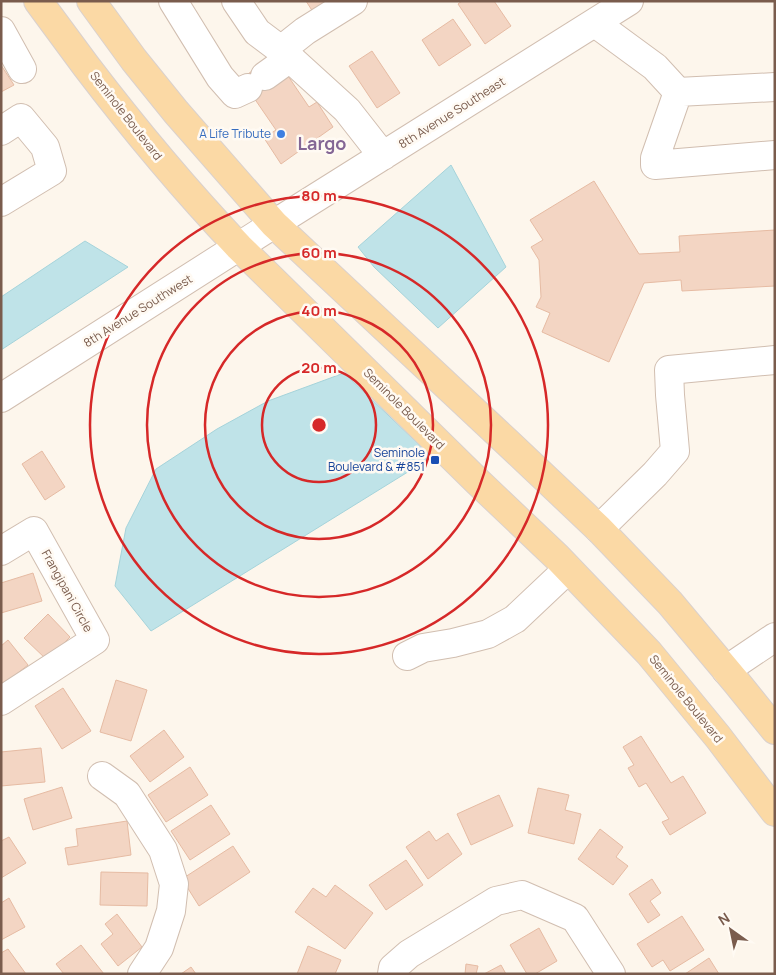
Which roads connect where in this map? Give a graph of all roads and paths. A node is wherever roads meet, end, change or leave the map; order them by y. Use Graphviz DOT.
graph roads {
  1 [pos="38,1"];
  2 [pos="91,1"];
  3 [pos="173,1"];
  4 [pos="236,1"];
  5 [pos="353,1"];
  6 [pos="629,1"];
  7 [pos="595,23"];
  8 [pos="1,31"];
  9 [pos="286,54"];
  10 [pos="22,69"];
  11 [pos="775,87"];
  12 [pos="678,92"];
  13 [pos="1,131"];
  14 [pos="775,155"];
  15 [pos="383,156"];
  16 [pos="1,202"];
  17 [pos="274,224"];
  18 [pos="238,247"];
  19 [pos="775,360"];
  20 [pos="1,398"];
  21 [pos="599,530"];
  22 [pos="1,551"];
  23 [pos="568,569"];
  24 [pos="775,637"];
  25 [pos="407,656"];
  26 [pos="726,670"];
  27 [pos="1,701"];
  28 [pos="775,730"];
  29 [pos="102,776"];
  30 [pos="775,812"];
  31 [pos="392,971"];
  32 [pos="142,974"];
  33 [pos="612,974"];
  1 -- 18 [label="main road, Seminole Boulevard"];
  2 -- 17 [label="main road"];
  3 -- 9 [label="street"];
  4 -- 9 [label="street"];
  5 -- 9 [label="street"];
  6 -- 7 [label="street, 8th Avenue Southeast"];
  7 -- 12 [label="street"];
  7 -- 15 [label="street, 8th Avenue Southeast"];
  8 -- 10 [label="street"];
  9 -- 15 [label="street"];
  11 -- 12 [label="street"];
  12 -- 14 [label="street"];
  13 -- 16 [label="street"];
  15 -- 17 [label="street, 8th Avenue Southeast"];
  17 -- 18 [label="street, 8th Avenue Southwest"];
  17 -- 21 [label="main road"];
  18 -- 20 [label="street, 8th Avenue Southwest"];
  18 -- 23 [label="main road, Seminole Boulevard"];
  19 -- 21 [label="street"];
  21 -- 26 [label="main road"];
  22 -- 27 [label="street, Frangipani Circle"];
  23 -- 25 [label="street"];
  23 -- 30 [label="main road, Seminole Boulevard"];
  24 -- 26 [label="street"];
  26 -- 28 [label="main road"];
  29 -- 32 [label="street"];
  31 -- 33 [label="street"];
}
